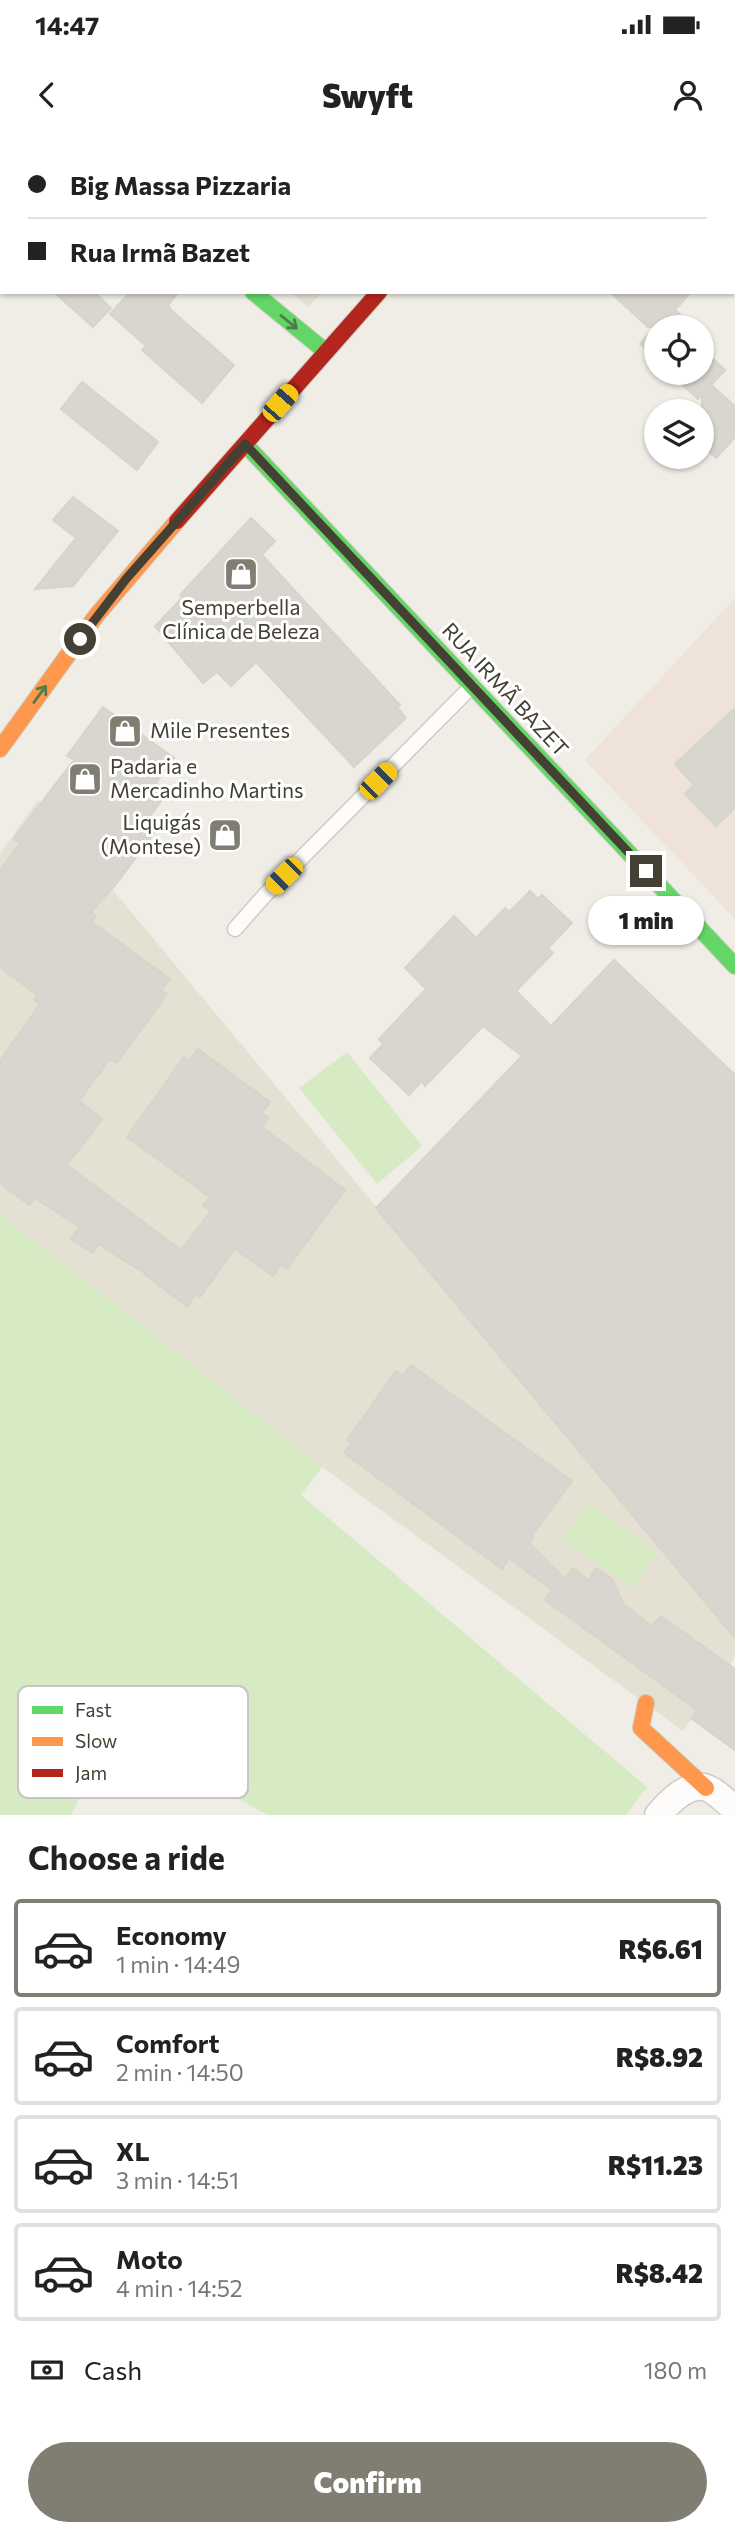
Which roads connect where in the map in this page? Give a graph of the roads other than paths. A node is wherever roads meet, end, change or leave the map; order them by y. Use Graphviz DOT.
graph roads {
  1 [pos="255,294"];
  2 [pos="377,294"];
  3 [pos="325,351"];
  4 [pos="245,444"];
  5 [pos="472,686"];
  6 [pos="0,749"];
  7 [pos="235,929"];
  8 [pos="735,966"];
  9 [pos="646,1703"];
  10 [pos="706,1788"];
  11 [pos="735,1809"];
  12 [pos="659,1813"];
  1 -- 3 [label="street, one-way"];
  2 -- 3 [label="street"];
  3 -- 4 [label="street"];
  4 -- 5 [label="street, RUA IRMÃ BAZET"];
  6 -- 4 [label="street, one-way"];
  5 -- 7 [label="lane"];
  5 -- 8 [label="street, RUA IRMÃ BAZET"];
  9 -- 10 [label="street"];
  10 -- 11 [label="street"];
  10 -- 12 [label="street"];
}
